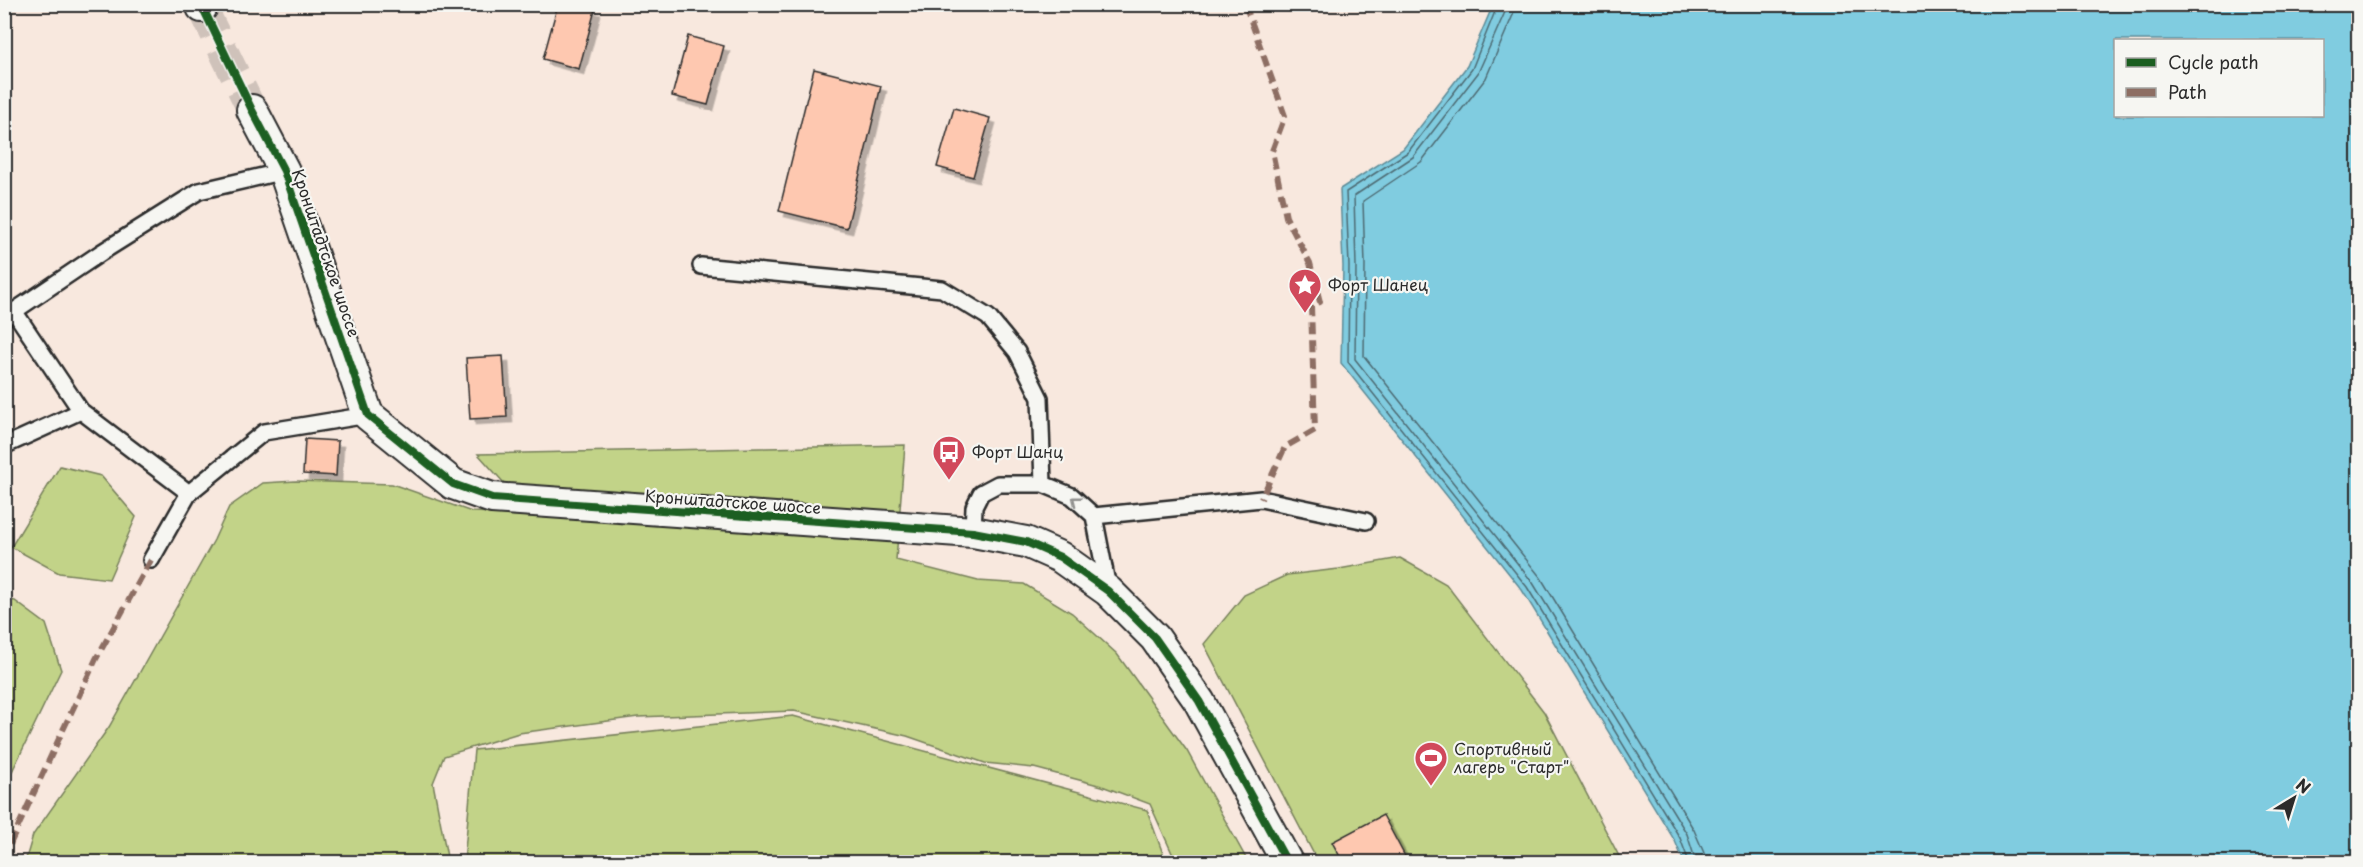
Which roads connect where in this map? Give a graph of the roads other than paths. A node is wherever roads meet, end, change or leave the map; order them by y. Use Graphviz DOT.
graph roads {
  1 [pos="252,110"];
  2 [pos="284,171"];
  3 [pos="701,266"];
  4 [pos="9,314"];
  5 [pos="81,411"];
  6 [pos="368,415"];
  7 [pos="4,446"];
  8 [pos="1043,484"];
  9 [pos="189,493"];
  10 [pos="1094,516"];
  11 [pos="1366,521"];
  12 [pos="973,532"];
  13 [pos="151,560"];
  14 [pos="1108,591"];
  15 [pos="1287,862"];
  1 -- 2 [label="street, Кронштадтское шоссе"];
  2 -- 4 [label="lane"];
  2 -- 6 [label="street, Кронштадтское шоссе"];
  3 -- 8 [label="lane"];
  4 -- 5 [label="lane"];
  5 -- 7 [label="lane"];
  5 -- 9 [label="lane"];
  6 -- 9 [label="lane"];
  6 -- 12 [label="street, Кронштадтское шоссе"];
  10 -- 8 [label="lane, one-way"];
  8 -- 12 [label="lane"];
  9 -- 13 [label="lane"];
  10 -- 11 [label="lane"];
  10 -- 14 [label="lane"];
  12 -- 14 [label="street, Кронштадтское шоссе"];
  14 -- 15 [label="street, Кронштадтское шоссе"];
}
